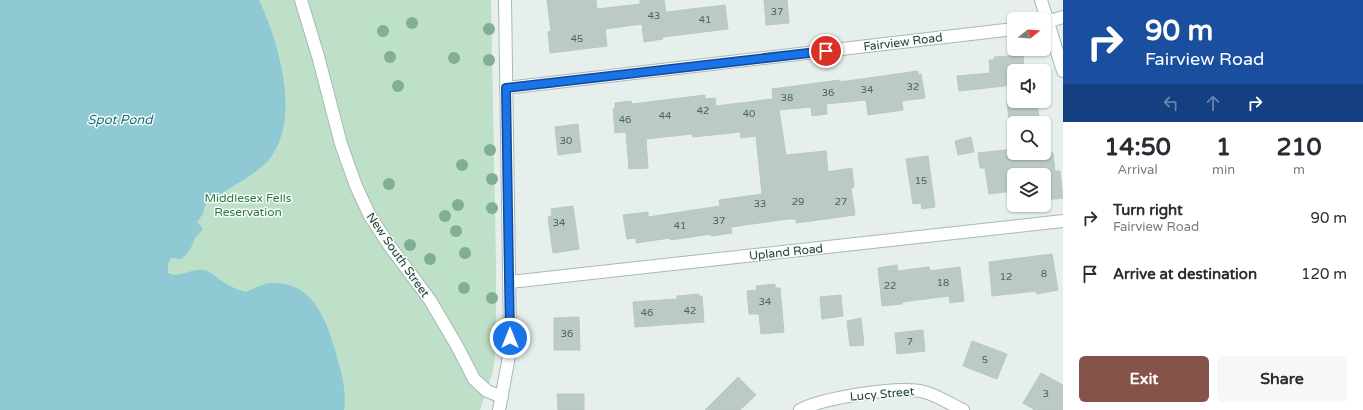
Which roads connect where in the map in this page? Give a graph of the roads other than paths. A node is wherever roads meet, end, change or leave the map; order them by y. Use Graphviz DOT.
graph roads {
  1 [pos="301,0"];
  2 [pos="505,0"];
  3 [pos="1041,0"];
  4 [pos="1044,12"];
  5 [pos="1063,17"];
  6 [pos="1051,21"];
  7 [pos="1007,30"];
  8 [pos="1051,36"];
  9 [pos="1063,71"];
  10 [pos="506,88"];
  11 [pos="1063,221"];
  12 [pos="510,282"];
  13 [pos="502,397"];
  14 [pos="499,410"];
  15 [pos="800,410"];
  16 [pos="963,410"];
  1 -- 13 [label="street, New South Street"];
  2 -- 10 [label="street"];
  3 -- 4 [label="street"];
  5 -- 6 [label="street"];
  7 -- 10 [label="street, Fairview Road"];
  8 -- 9 [label="street"];
  10 -- 12 [label="street"];
  11 -- 12 [label="street, Upland Road"];
  12 -- 13 [label="street"];
  13 -- 14 [label="street"];
  15 -- 16 [label="street, Lucy Street"];
}
